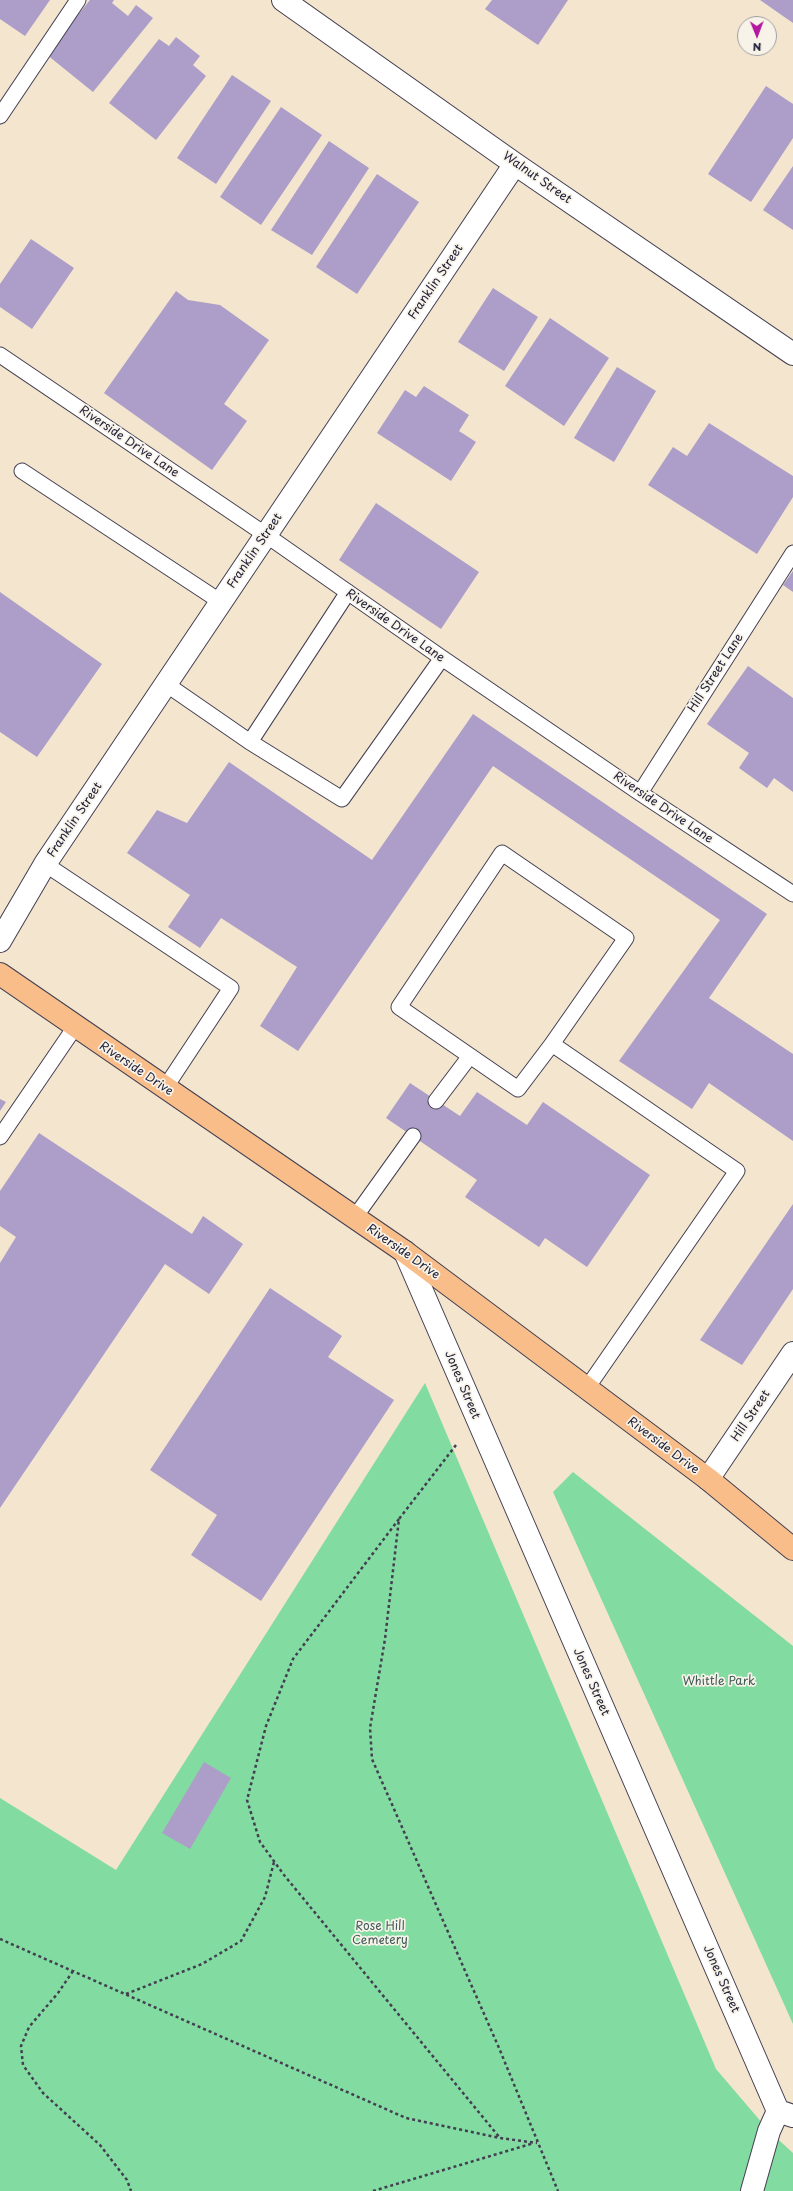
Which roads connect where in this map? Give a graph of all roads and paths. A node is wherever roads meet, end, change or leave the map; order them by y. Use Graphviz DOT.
graph roads {
  1 [pos="78,0"];
  2 [pos="283,0"];
  3 [pos="0,116"];
  4 [pos="515,164"];
  5 [pos="793,354"];
  6 [pos="0,355"];
  7 [pos="22,471"];
  8 [pos="266,535"];
  9 [pos="793,553"];
  10 [pos="348,592"];
  11 [pos="221,602"];
  12 [pos="442,658"];
  13 [pos="166,684"];
  14 [pos="250,742"];
  15 [pos="640,793"];
  16 [pos="45,864"];
  17 [pos="793,894"];
  18 [pos="0,940"];
  19 [pos="0,974"];
  20 [pos="75,1027"];
  21 [pos="552,1044"];
  22 [pos="470,1056"];
  23 [pos="165,1088"];
  24 [pos="436,1101"];
  25 [pos="0,1136"];
  26 [pos="413,1136"];
  27 [pos="355,1217"];
  28 [pos="405,1252"];
  29 [pos="793,1353"];
  30 [pos="587,1388"];
  31 [pos="476,1419"];
  32 [pos="708,1479"];
  33 [pos="399,1519"];
  34 [pos="793,1549"];
  35 [pos="274,1862"];
  36 [pos="0,1939"];
  37 [pos="73,1971"];
  38 [pos="125,1994"];
  39 [pos="786,2114"];
  40 [pos="500,2138"];
  41 [pos="537,2143"];
  42 [pos="131,2191"];
  43 [pos="373,2191"];
  44 [pos="558,2191"];
  45 [pos="752,2191"];
  1 -- 3 [label="lane"];
  2 -- 4 [label="street, Walnut Street"];
  4 -- 5 [label="street, Walnut Street"];
  4 -- 8 [label="street, Franklin Street"];
  6 -- 8 [label="lane, Riverside Drive Lane"];
  7 -- 11 [label="lane"];
  8 -- 10 [label="lane, Riverside Drive Lane"];
  8 -- 11 [label="street, Franklin Street"];
  9 -- 15 [label="lane, Hill Street Lane"];
  10 -- 12 [label="lane, Riverside Drive Lane"];
  10 -- 14 [label="lane"];
  11 -- 13 [label="street, Franklin Street"];
  12 -- 14 [label="lane"];
  12 -- 15 [label="lane, Riverside Drive Lane"];
  13 -- 14 [label="lane"];
  13 -- 16 [label="street, Franklin Street"];
  15 -- 17 [label="lane, Riverside Drive Lane"];
  16 -- 18 [label="street, Franklin Street"];
  16 -- 23 [label="lane"];
  19 -- 20 [label="main road, Riverside Drive"];
  20 -- 23 [label="main road, Riverside Drive"];
  20 -- 25 [label="lane"];
  21 -- 22 [label="lane"];
  21 -- 22 [label="lane"];
  21 -- 30 [label="lane"];
  22 -- 24 [label="lane"];
  23 -- 27 [label="main road, Riverside Drive"];
  26 -- 27 [label="lane"];
  27 -- 28 [label="main road, Riverside Drive"];
  28 -- 30 [label="main road, Riverside Drive"];
  28 -- 31 [label="street, Jones Street"];
  29 -- 32 [label="street, Hill Street"];
  30 -- 32 [label="main road, Riverside Drive"];
  31 -- 33 [label="path"];
  31 -- 39 [label="street, Jones Street"];
  32 -- 34 [label="main road, Riverside Drive"];
  33 -- 35 [label="path"];
  33 -- 41 [label="path"];
  35 -- 38 [label="path"];
  35 -- 40 [label="path"];
  36 -- 37 [label="path"];
  37 -- 38 [label="path"];
  37 -- 42 [label="path"];
  38 -- 40 [label="path"];
  39 -- 45 [label="street, Jones Street"];
  40 -- 41 [label="path"];
  41 -- 43 [label="path"];
  41 -- 44 [label="path"];
}
